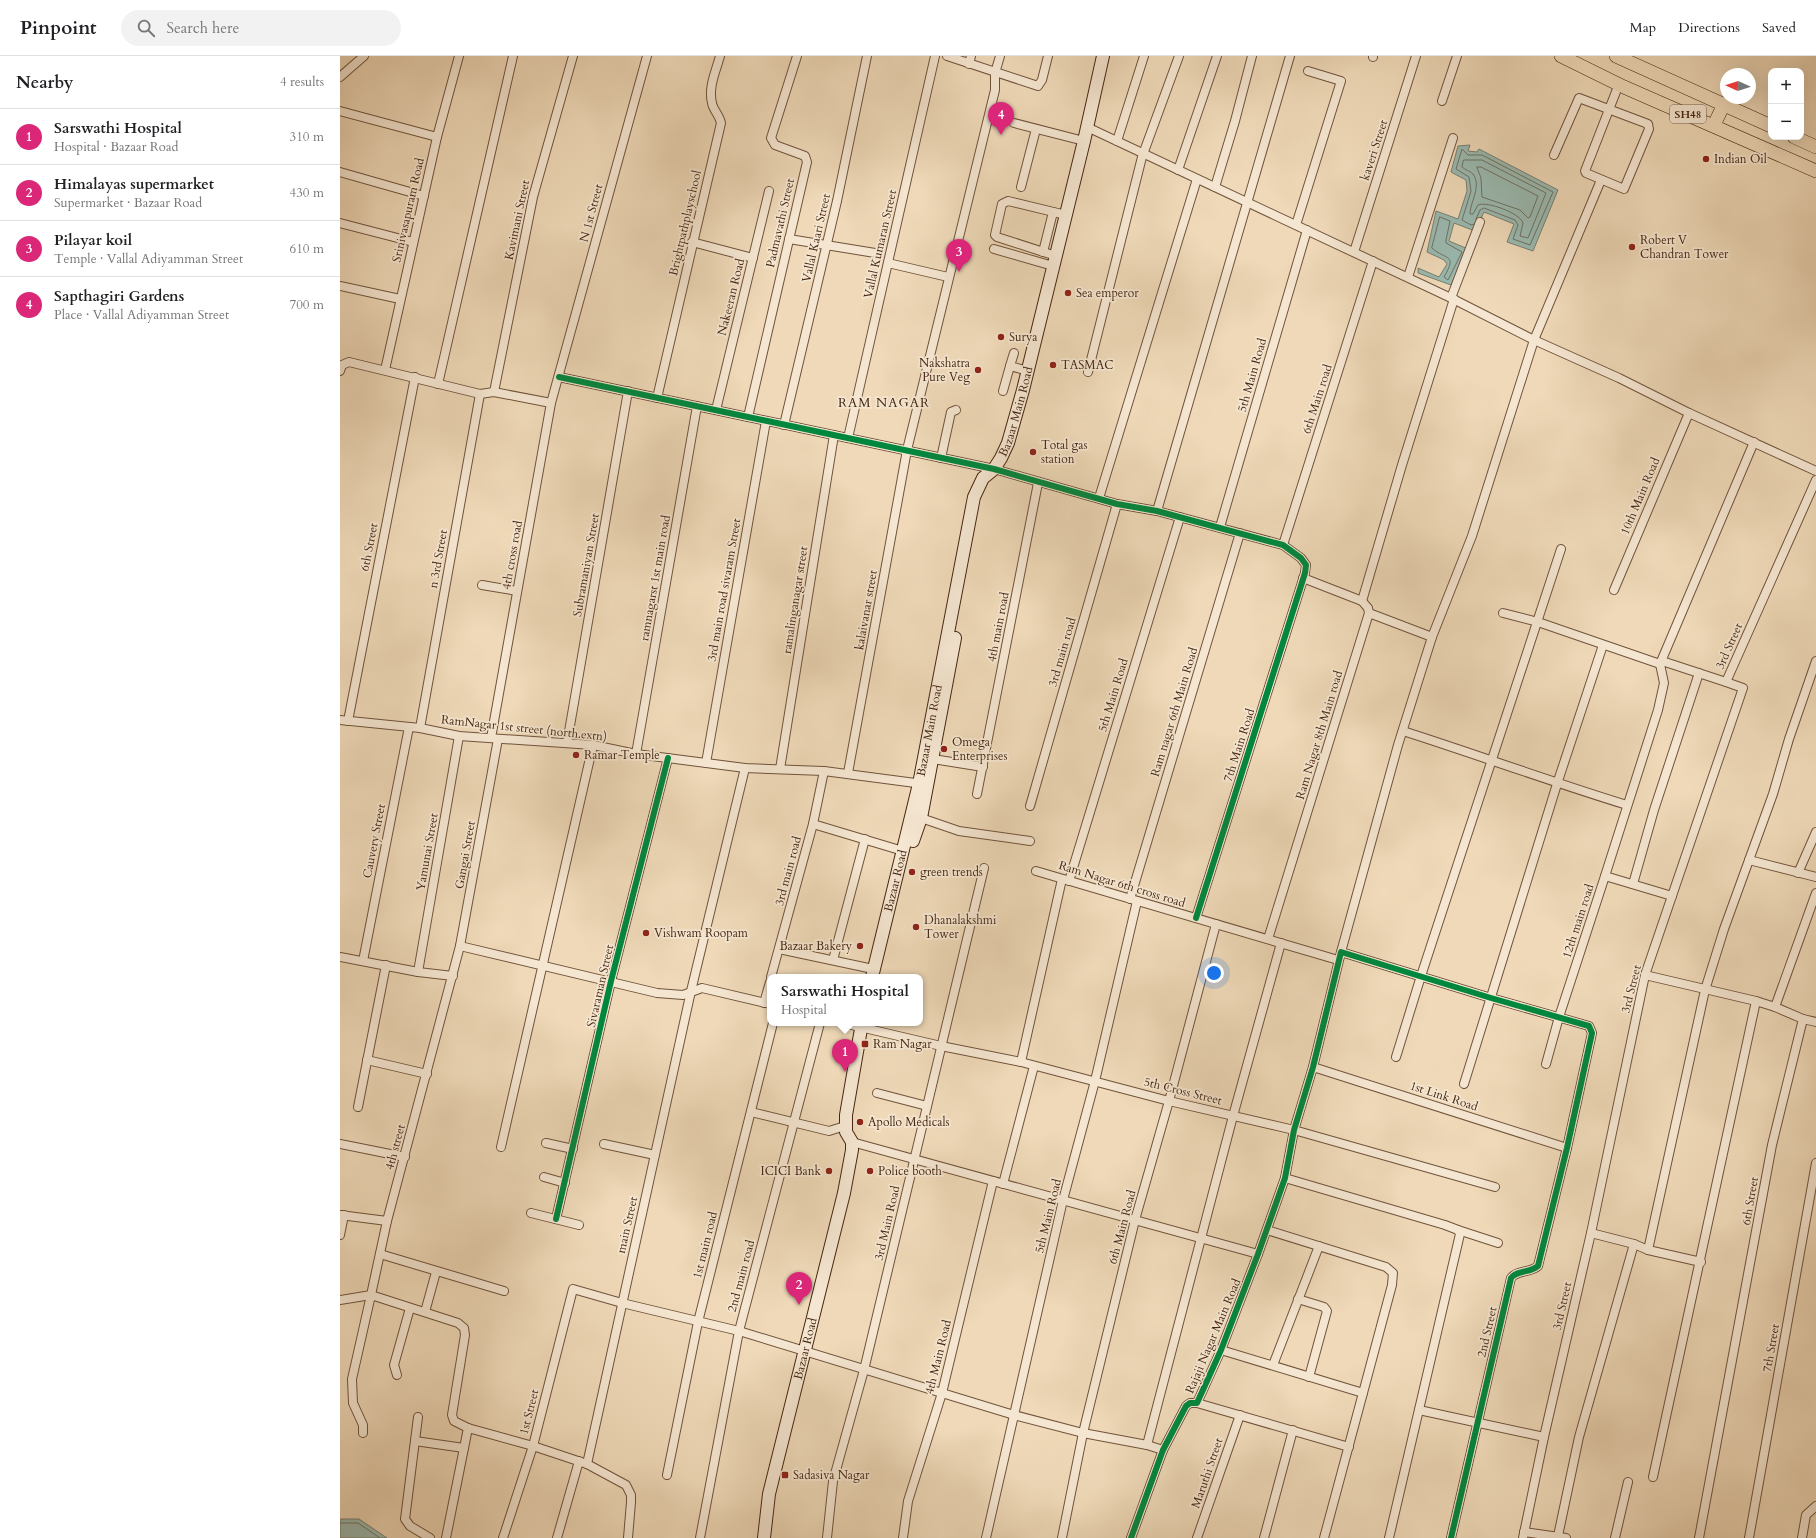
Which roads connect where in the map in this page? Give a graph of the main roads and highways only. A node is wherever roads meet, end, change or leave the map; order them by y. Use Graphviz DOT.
graph roads {
  1 [pos="1103,56"];
  2 [pos="1561,56"];
  3 [pos="1616,56"];
  4 [pos="1720,102"];
  5 [pos="1724,104"];
  6 [pos="1714,125"];
  7 [pos="1768,125"];
  8 [pos="1801,140"];
  9 [pos="1816,147"];
  10 [pos="1816,171"];
  11 [pos="991,472"];
  12 [pos="923,784"];
  13 [pos="875,974"];
  14 [pos="862,1026"];
  15 [pos="800,1350"];
  16 [pos="758,1538"];
  17 [pos="764,1538"];
  1 -- 11 [label="main road, Bazaar Main Road"];
  2 -- 6 [label="main road, SH48"];
  3 -- 4 [label="main road, SH48"];
  5 -- 6 [label="main road"];
  5 -- 7 [label="main road, SH48"];
  6 -- 10 [label="main road, SH48"];
  8 -- 9 [label="main road"];
  11 -- 12 [label="main road"];
  11 -- 12 [label="main road, Bazaar Main Road"];
  12 -- 13 [label="main road, Bazaar Road"];
  12 -- 13 [label="main road"];
  14 -- 15 [label="main road, Bazaar Road"];
  15 -- 16 [label="main road, Bazaar Road"];
  15 -- 17 [label="main road, Bazaar Road"];
}
